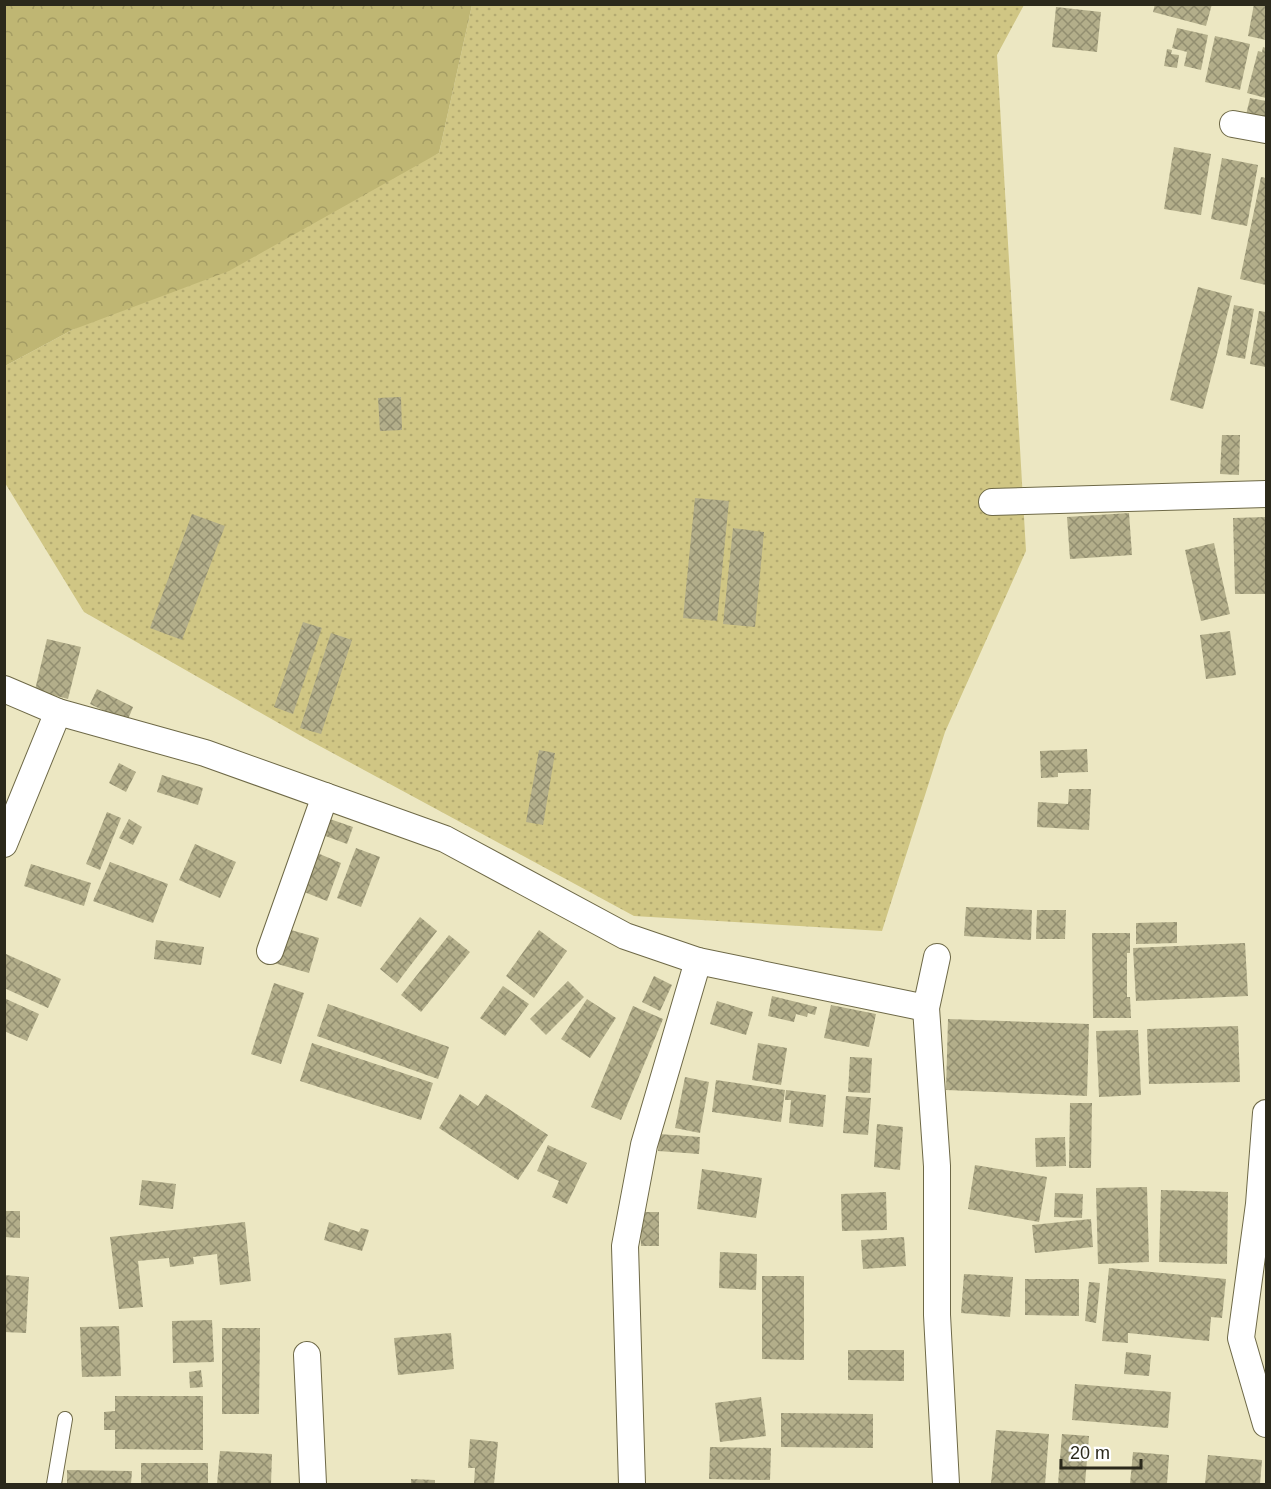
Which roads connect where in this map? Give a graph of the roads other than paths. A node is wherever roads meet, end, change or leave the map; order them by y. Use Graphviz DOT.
graph roads {
  1 [pos="1233,124"];
  2 [pos="1266,130"];
  3 [pos="1266,494"];
  4 [pos="992,502"];
  5 [pos="4,689"];
  6 [pos="58,712"];
  7 [pos="325,796"];
  8 [pos="4,844"];
  9 [pos="270,951"];
  10 [pos="937,957"];
  11 [pos="698,961"];
  12 [pos="926,1008"];
  13 [pos="1266,1113"];
  14 [pos="1263,1204"];
  15 [pos="307,1355"];
  16 [pos="65,1419"];
  17 [pos="1266,1424"];
  18 [pos="54,1485"];
  19 [pos="313,1485"];
  20 [pos="632,1485"];
  21 [pos="946,1485"];
  1 -- 2 [label="street"];
  3 -- 4 [label="street"];
  5 -- 6 [label="street"];
  6 -- 7 [label="street"];
  6 -- 8 [label="street"];
  7 -- 9 [label="street"];
  7 -- 11 [label="street"];
  10 -- 12 [label="street"];
  11 -- 12 [label="street"];
  11 -- 20 [label="street"];
  12 -- 21 [label="street"];
  13 -- 14 [label="street"];
  14 -- 17 [label="street"];
  15 -- 19 [label="street"];
  16 -- 18 [label="lane"];
}
